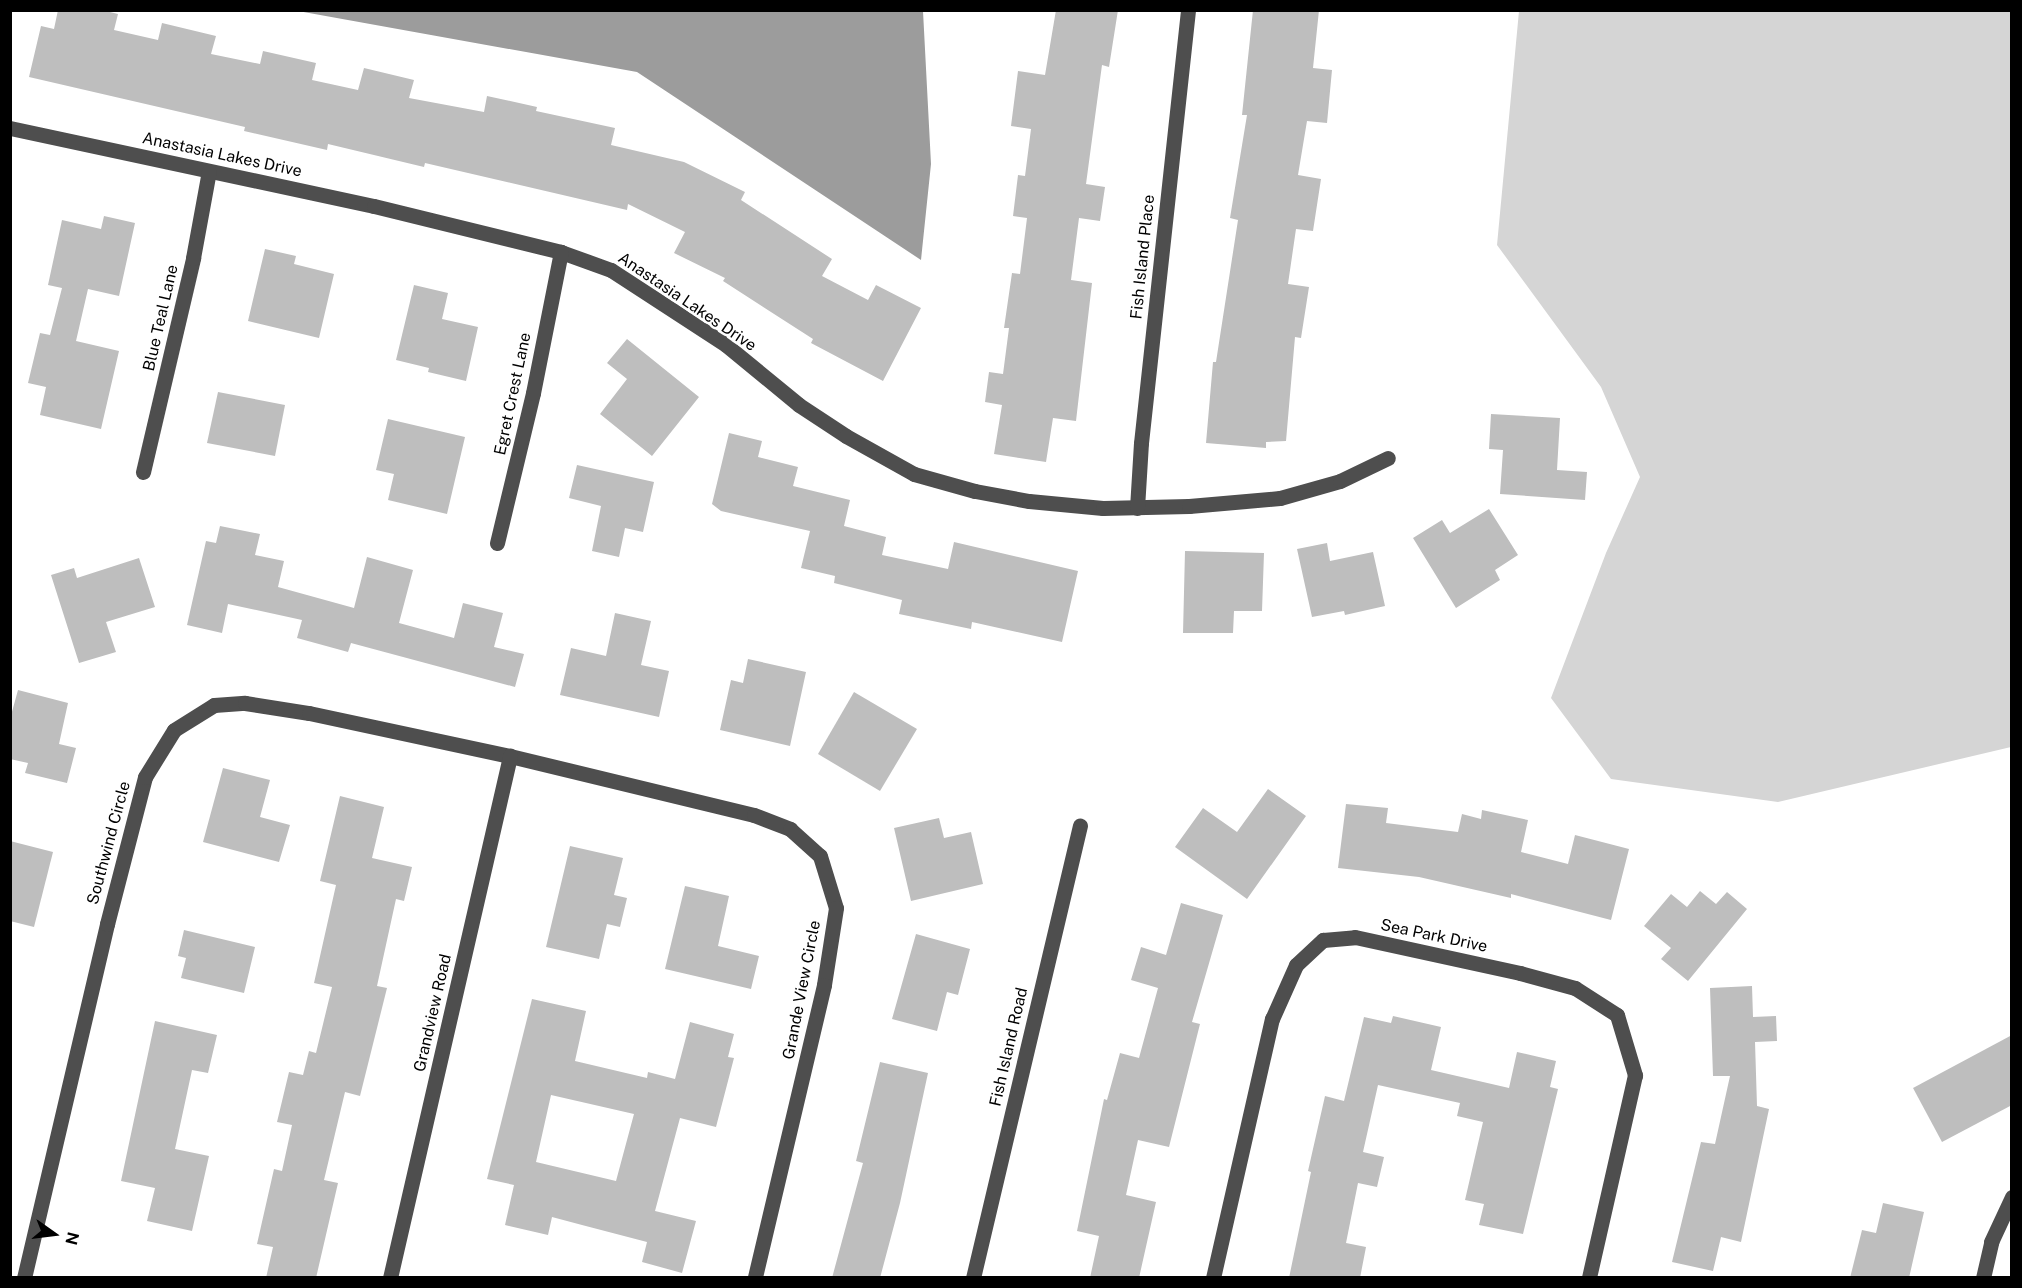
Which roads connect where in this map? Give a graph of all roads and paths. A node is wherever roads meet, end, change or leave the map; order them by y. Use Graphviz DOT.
graph roads {
  1 [pos="1188,10"];
  2 [pos="10,128"];
  3 [pos="209,171"];
  4 [pos="561,252"];
  5 [pos="1388,458"];
  6 [pos="143,472"];
  7 [pos="1137,508"];
  8 [pos="497,543"];
  9 [pos="510,756"];
  10 [pos="1080,825"];
  11 [pos="2012,1197"];
  12 [pos="24,1278"];
  13 [pos="390,1278"];
  14 [pos="755,1278"];
  15 [pos="974,1278"];
  16 [pos="1213,1278"];
  17 [pos="1589,1278"];
  18 [pos="1983,1278"];
  1 -- 7 [label="street, Fish Island Place"];
  2 -- 3 [label="street, Anastasia Lakes Drive"];
  3 -- 4 [label="street, Anastasia Lakes Drive"];
  3 -- 6 [label="street, Blue Teal Lane"];
  4 -- 7 [label="street, Anastasia Lakes Drive"];
  4 -- 8 [label="street, Egret Crest Lane"];
  5 -- 7 [label="street, Anastasia Lakes Drive"];
  9 -- 12 [label="street, Southwind Circle"];
  9 -- 13 [label="street, Grandview Road"];
  9 -- 14 [label="street, Grande View Circle"];
  10 -- 15 [label="street, Fish Island Road"];
  11 -- 18 [label="street"];
  16 -- 17 [label="street, Sea Park Drive"];
}
